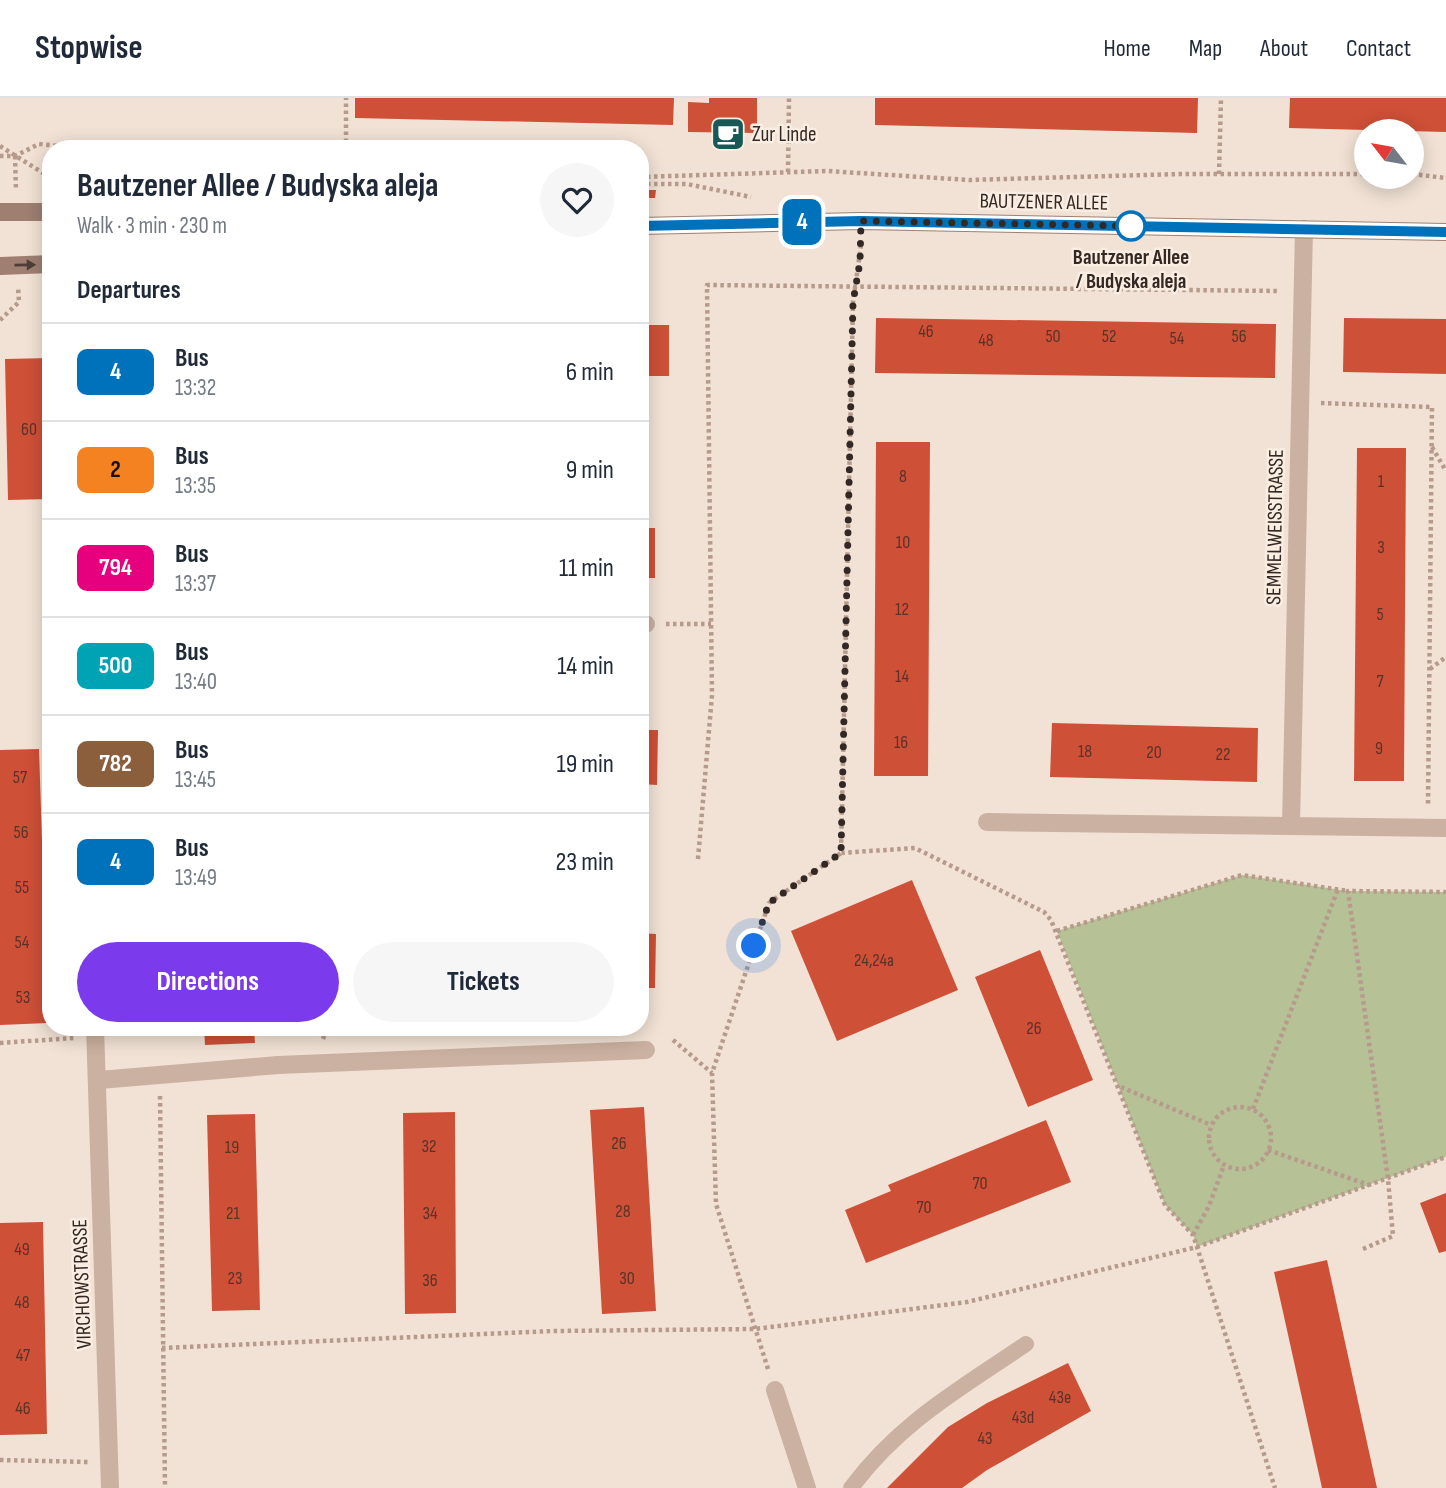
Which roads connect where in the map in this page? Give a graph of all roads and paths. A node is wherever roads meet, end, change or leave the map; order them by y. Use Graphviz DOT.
graph roads {
  1 [pos="346,98"];
  2 [pos="789,98"];
  3 [pos="1221,98"];
  4 [pos="346,140"];
  5 [pos="42,144"];
  6 [pos="0,146"];
  7 [pos="0,156"];
  8 [pos="15,156"];
  9 [pos="42,172"];
  10 [pos="788,173"];
  11 [pos="1219,174"];
  12 [pos="1354,174"];
  13 [pos="1424,175"];
  14 [pos="649,177"];
  15 [pos="1446,178"];
  16 [pos="649,184"];
  17 [pos="763,200"];
  18 [pos="0,212"];
  19 [pos="42,212"];
  20 [pos="861,221"];
  21 [pos="649,226"];
  22 [pos="1304,229"];
  23 [pos="1446,232"];
  24 [pos="42,264"];
  25 [pos="0,266"];
  26 [pos="855,288"];
  27 [pos="1302,291"];
  28 [pos="19,302"];
  29 [pos="0,320"];
  30 [pos="1300,403"];
  31 [pos="1431,447"];
  32 [pos="1446,471"];
  33 [pos="649,624"];
  34 [pos="711,624"];
  35 [pos="1446,657"];
  36 [pos="1429,669"];
  37 [pos="987,822"];
  38 [pos="1291,825"];
  39 [pos="1437,828"];
  40 [pos="841,853"];
  41 [pos="698,859"];
  42 [pos="1338,889"];
  43 [pos="1348,891"];
  44 [pos="1446,892"];
  45 [pos="1057,931"];
  46 [pos="61,1036"];
  47 [pos="96,1036"];
  48 [pos="673,1040"];
  49 [pos="0,1043"];
  50 [pos="646,1050"];
  51 [pos="712,1073"];
  52 [pos="160,1074"];
  53 [pos="99,1080"];
  54 [pos="1120,1087"];
  55 [pos="1253,1109"];
  56 [pos="1211,1125"];
  57 [pos="1268,1150"];
  58 [pos="1446,1157"];
  59 [pos="1224,1165"];
  60 [pos="1388,1179"];
  61 [pos="1369,1186"];
  62 [pos="1193,1236"];
  63 [pos="1197,1247"];
  64 [pos="1363,1250"];
  65 [pos="755,1329"];
  66 [pos="1026,1344"];
  67 [pos="162,1348"];
  68 [pos="775,1390"];
  69 [pos="0,1460"];
  70 [pos="110,1462"];
  71 [pos="110,1488"];
  72 [pos="166,1488"];
  73 [pos="807,1488"];
  74 [pos="851,1488"];
  75 [pos="1275,1488"];
  1 -- 4 [label="path"];
  2 -- 10 [label="path"];
  3 -- 11 [label="path"];
  5 -- 8 [label="path"];
  6 -- 8 [label="path"];
  7 -- 8 [label="path"];
  8 -- 9 [label="path"];
  10 -- 11 [label="path"];
  10 -- 14 [label="path"];
  11 -- 12 [label="path"];
  13 -- 15 [label="path"];
  16 -- 17 [label="path"];
  18 -- 19 [label="street"];
  20 -- 21 [label="street, BAUTZENER ALLEE"];
  20 -- 22 [label="street, BAUTZENER ALLEE"];
  20 -- 26 [label="path"];
  22 -- 23 [label="street, BAUTZENER ALLEE"];
  22 -- 27 [label="street, SEMMELWEISSTRASSE"];
  25 -- 24 [label="street, one-way"];
  26 -- 27 [label="path"];
  26 -- 34 [label="path"];
  26 -- 40 [label="path"];
  27 -- 30 [label="street, SEMMELWEISSTRASSE"];
  28 -- 29 [label="path"];
  30 -- 31 [label="path"];
  30 -- 38 [label="street, SEMMELWEISSTRASSE"];
  31 -- 32 [label="path"];
  31 -- 36 [label="path"];
  33 -- 34 [label="path"];
  34 -- 41 [label="path"];
  35 -- 36 [label="path"];
  36 -- 39 [label="path"];
  37 -- 38 [label="street"];
  38 -- 39 [label="street"];
  40 -- 45 [label="path"];
  40 -- 51 [label="path"];
  42 -- 43 [label="path"];
  42 -- 45 [label="path"];
  42 -- 55 [label="path"];
  43 -- 44 [label="path"];
  43 -- 60 [label="path"];
  45 -- 54 [label="path"];
  46 -- 49 [label="path"];
  47 -- 53 [label="street, VIRCHOWSTRASSE"];
  48 -- 51 [label="path"];
  50 -- 52 [label="street"];
  51 -- 65 [label="path"];
  52 -- 53 [label="street"];
  52 -- 67 [label="path"];
  53 -- 70 [label="street, VIRCHOWSTRASSE"];
  54 -- 56 [label="path"];
  54 -- 62 [label="path"];
  55 -- 56 [label="path"];
  55 -- 57 [label="path"];
  56 -- 59 [label="path"];
  57 -- 59 [label="path"];
  57 -- 61 [label="path"];
  58 -- 60 [label="path"];
  59 -- 62 [label="path"];
  60 -- 61 [label="path"];
  60 -- 64 [label="path"];
  61 -- 63 [label="path"];
  62 -- 63 [label="path"];
  63 -- 65 [label="path"];
  63 -- 75 [label="path"];
  65 -- 67 [label="path"];
  65 -- 68 [label="path"];
  66 -- 74 [label="lane"];
  67 -- 72 [label="path"];
  68 -- 73 [label="street"];
  69 -- 70 [label="path"];
  70 -- 71 [label="street, VIRCHOWSTRASSE"];
}
